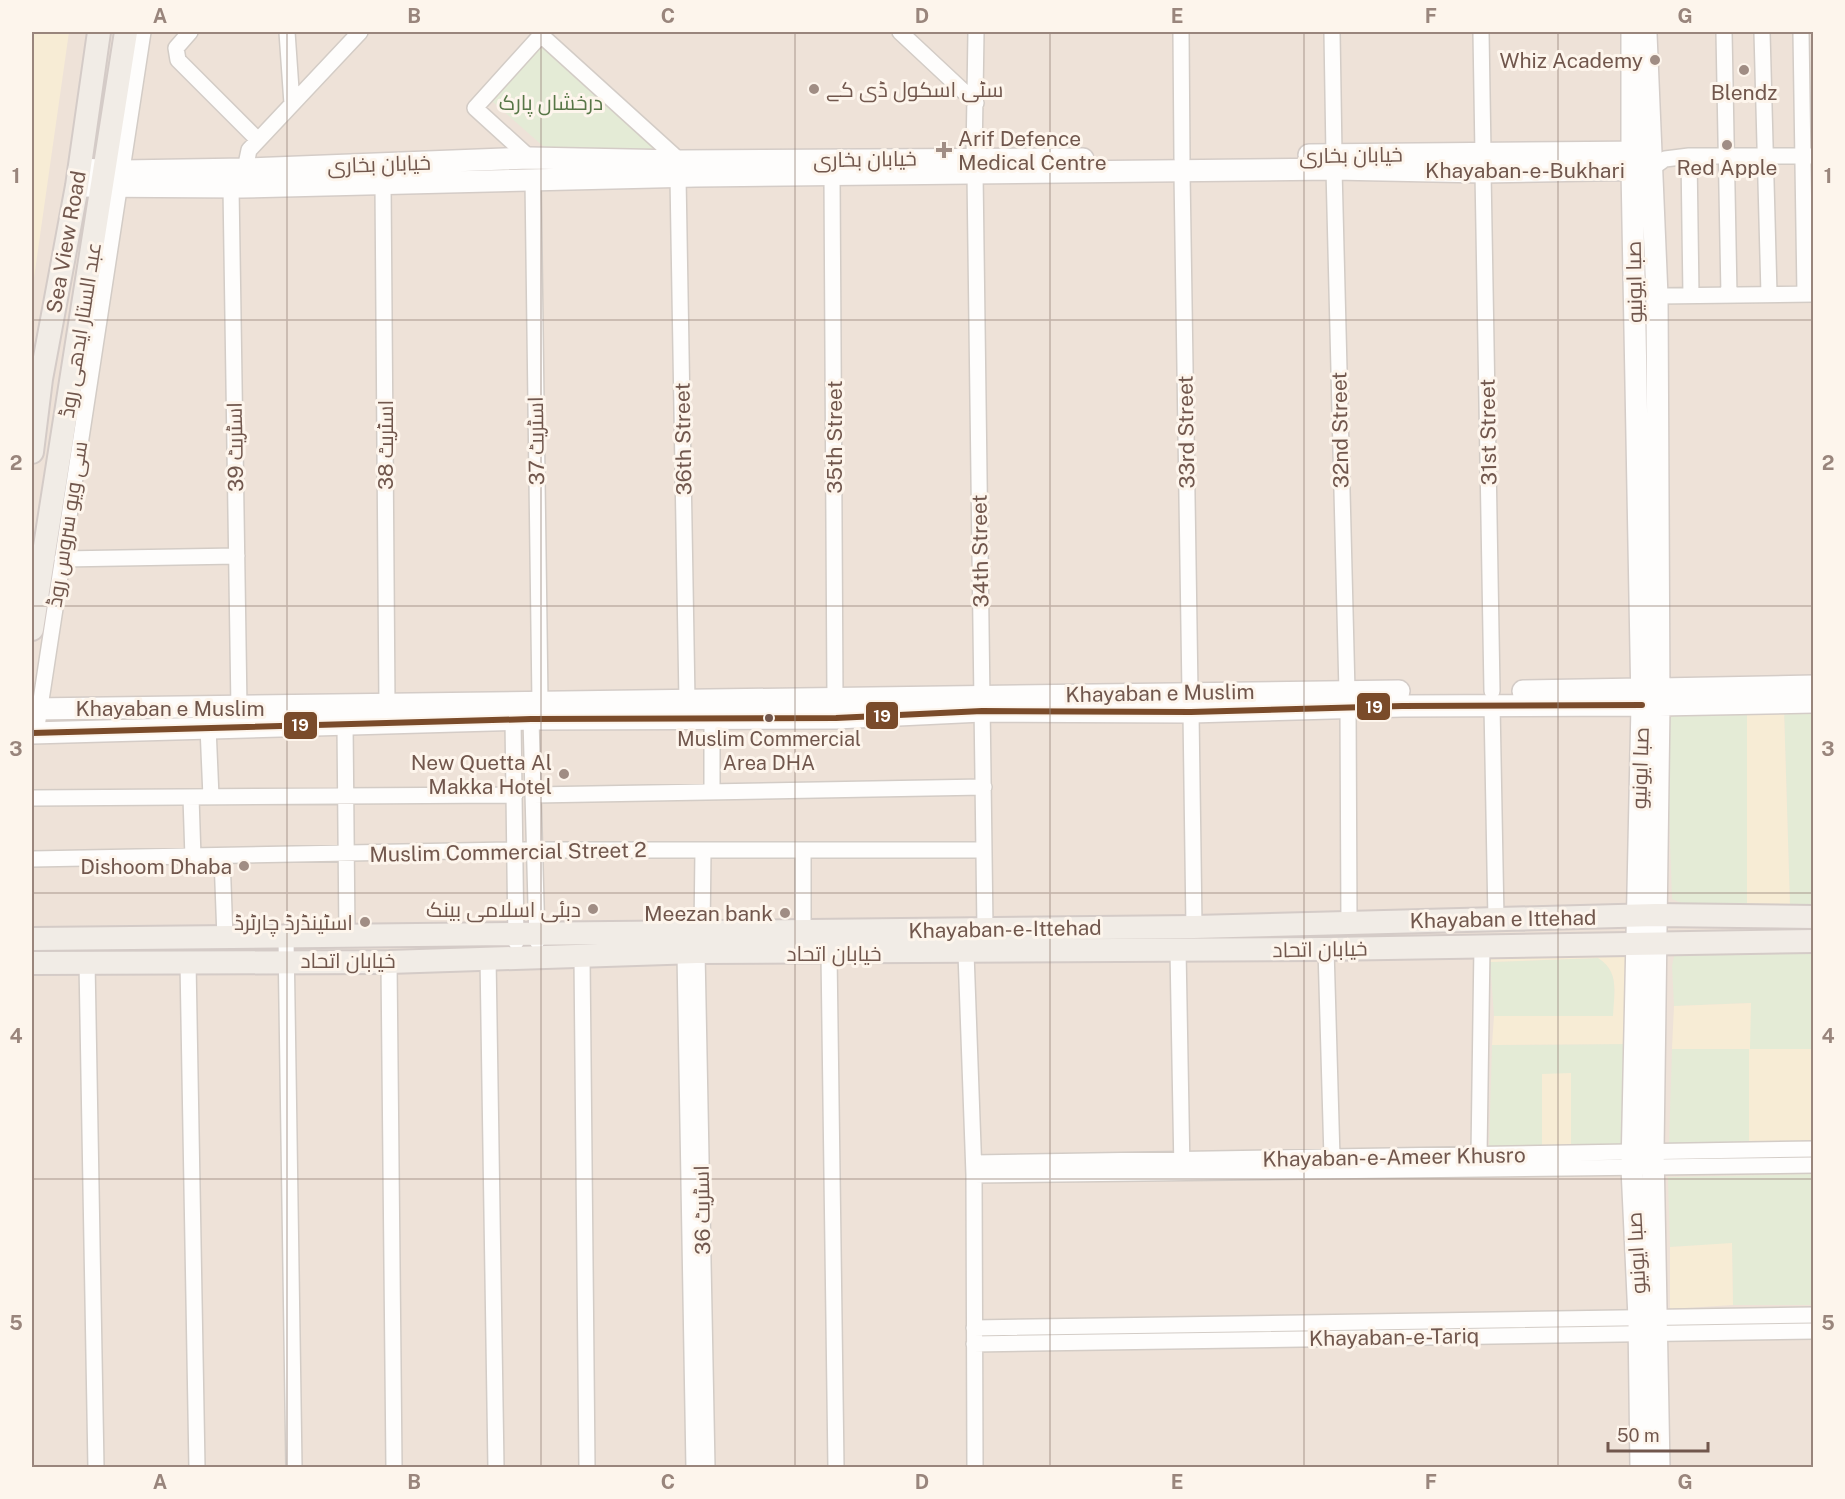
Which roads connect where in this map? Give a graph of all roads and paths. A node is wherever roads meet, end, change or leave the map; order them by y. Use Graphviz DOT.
graph roads {
  1 [pos="99,32"];
  2 [pos="126,32"];
  3 [pos="142,32"];
  4 [pos="190,32"];
  5 [pos="287,32"];
  6 [pos="360,32"];
  7 [pos="900,32"];
  8 [pos="976,32"];
  9 [pos="1181,32"];
  10 [pos="1332,32"];
  11 [pos="1481,32"];
  12 [pos="1632,32"];
  13 [pos="1646,32"];
  14 [pos="1724,32"];
  15 [pos="1762,32"];
  16 [pos="1801,32"];
  17 [pos="976,103"];
  18 [pos="292,104"];
  19 [pos="258,140"];
  20 [pos="1689,156"];
  21 [pos="1766,157"];
  22 [pos="1808,157"];
  23 [pos="530,158"];
  24 [pos="1727,158"];
  25 [pos="1646,160"];
  26 [pos="1334,162"];
  27 [pos="1483,163"];
  28 [pos="908,166"];
  29 [pos="975,166"];
  30 [pos="1182,166"];
  31 [pos="245,169"];
  32 [pos="601,169"];
  33 [pos="679,169"];
  34 [pos="832,175"];
  35 [pos="78,177"];
  36 [pos="113,179"];
  37 [pos="533,180"];
  38 [pos="383,184"];
  39 [pos="231,187"];
  40 [pos="1769,294"];
  41 [pos="1809,294"];
  42 [pos="1728,295"];
  43 [pos="1657,296"];
  44 [pos="1690,296"];
  45 [pos="32,452"];
  46 [pos="237,556"];
  47 [pos="62,559"];
  48 [pos="32,629"];
  49 [pos="1814,686"];
  50 [pos="1650,697"];
  51 [pos="1492,698"];
  52 [pos="835,699"];
  53 [pos="1348,699"];
  54 [pos="687,702"];
  55 [pos="1190,702"];
  56 [pos="1814,702"];
  57 [pos="982,703"];
  58 [pos="387,705"];
  59 [pos="239,708"];
  60 [pos="35,709"];
  61 [pos="776,709"];
  62 [pos="604,710"];
  63 [pos="430,713"];
  64 [pos="528,714"];
  65 [pos="712,717"];
  66 [pos="345,724"];
  67 [pos="208,727"];
  68 [pos="34,733"];
  69 [pos="984,787"];
  70 [pos="712,792"];
  71 [pos="515,795"];
  72 [pos="534,795"];
  73 [pos="344,796"];
  74 [pos="191,797"];
  75 [pos="211,797"];
  76 [pos="32,798"];
  77 [pos="514,850"];
  78 [pos="534,850"];
  79 [pos="703,850"];
  80 [pos="803,850"];
  81 [pos="984,850"];
  82 [pos="345,854"];
  83 [pos="222,857"];
  84 [pos="193,858"];
  85 [pos="32,859"];
  86 [pos="1646,915"];
  87 [pos="1814,917"];
  88 [pos="1496,920"];
  89 [pos="1349,923"];
  90 [pos="1194,927"];
  91 [pos="985,929"];
  92 [pos="803,931"];
  93 [pos="526,934"];
  94 [pos="347,937"];
  95 [pos="225,938"];
  96 [pos="32,939"];
  97 [pos="1814,941"];
  98 [pos="1646,944"];
  99 [pos="695,946"];
  100 [pos="1482,946"];
  101 [pos="286,949"];
  102 [pos="1326,949"];
  103 [pos="1178,950"];
  104 [pos="829,953"];
  105 [pos="966,953"];
  106 [pos="488,957"];
  107 [pos="527,957"];
  108 [pos="582,957"];
  109 [pos="87,962"];
  110 [pos="188,962"];
  111 [pos="389,962"];
  112 [pos="32,963"];
  113 [pos="1814,1149"];
  114 [pos="1479,1155"];
  115 [pos="1332,1158"];
  116 [pos="1644,1160"];
  117 [pos="1814,1165"];
  118 [pos="1182,1167"];
  119 [pos="1246,1167"];
  120 [pos="974,1169"];
  121 [pos="1814,1315"];
  122 [pos="1648,1326"];
  123 [pos="974,1329"];
  124 [pos="1814,1331"];
  125 [pos="974,1344"];
  126 [pos="96,1467"];
  127 [pos="197,1467"];
  128 [pos="294,1467"];
  129 [pos="394,1467"];
  130 [pos="496,1467"];
  131 [pos="587,1467"];
  132 [pos="694,1467"];
  133 [pos="707,1467"];
  134 [pos="836,1467"];
  135 [pos="975,1467"];
  136 [pos="1641,1467"];
  137 [pos="1659,1467"];
  1 -- 35 [label="main road, Sea View Road"];
  2 -- 36 [label="main road, عبد الستار ایدھی روڈ"];
  3 -- 36 [label="street, سی ویو سروس روڈ"];
  4 -- 19 [label="street"];
  5 -- 18 [label="street"];
  6 -- 18 [label="street"];
  7 -- 17 [label="street"];
  8 -- 17 [label="street, 34th Street"];
  9 -- 30 [label="street, 33rd Street"];
  10 -- 26 [label="street, 32nd Street"];
  11 -- 27 [label="street, 31st Street"];
  12 -- 25 [label="street, صبا ایونیو"];
  13 -- 25 [label="street, صبا ایونیو"];
  14 -- 24 [label="street"];
  15 -- 21 [label="street"];
  16 -- 22 [label="street"];
  17 -- 29 [label="street, 34th Street"];
  18 -- 19 [label="street"];
  19 -- 31 [label="street"];
  20 -- 24 [label="street, Khayaban-e-Bukhari"];
  20 -- 25 [label="street, Khayaban-e-Bukhari"];
  20 -- 44 [label="street"];
  21 -- 22 [label="street, Khayaban-e-Bukhari"];
  21 -- 24 [label="street, Khayaban-e-Bukhari"];
  21 -- 40 [label="street"];
  22 -- 41 [label="street"];
  23 -- 31 [label="street, خیابان بخاری"];
  23 -- 32 [label="street, خیابان بخاری"];
  23 -- 33 [label="street"];
  24 -- 42 [label="street"];
  25 -- 27 [label="street, Khayaban-e-Bukhari"];
  25 -- 43 [label="street, صبا ایونیو"];
  25 -- 50 [label="street, صبا ایونیو"];
  26 -- 27 [label="street, Khayaban-e-Bukhari"];
  26 -- 30 [label="street, Khayaban-e-Bukhari"];
  26 -- 53 [label="street, 32nd Street"];
  27 -- 51 [label="street, 31st Street"];
  28 -- 29 [label="street, خیابان بخاری"];
  28 -- 33 [label="street, خیابان بخاری"];
  28 -- 34 [label="street, خیابان بخاری"];
  29 -- 30 [label="street, خیابان بخاری"];
  29 -- 57 [label="street, 34th Street"];
  30 -- 55 [label="street, 33rd Street"];
  31 -- 36 [label="street, خیابان بخاری"];
  32 -- 33 [label="street, خیابان بخاری"];
  32 -- 37 [label="street, خیابان بخاری"];
  33 -- 34 [label="street, خیابان بخاری"];
  33 -- 54 [label="street, 36th Street"];
  34 -- 52 [label="street, 35th Street"];
  35 -- 36 [label="street, خیابان بخاری"];
  35 -- 45 [label="main road, Sea View Road"];
  36 -- 39 [label="street, خیابان بخاری"];
  36 -- 47 [label="street, سی ویو سروس روڈ"];
  36 -- 48 [label="main road, عبد الستار ایدھی روڈ"];
  37 -- 38 [label="street, خیابان بخاری"];
  37 -- 64 [label="street, اسٹریٹ 37"];
  38 -- 39 [label="street, خیابان بخاری"];
  38 -- 58 [label="street, اسٹریٹ 38"];
  39 -- 46 [label="street, اسٹریٹ 39"];
  40 -- 41 [label="street"];
  40 -- 42 [label="street"];
  42 -- 44 [label="street"];
  43 -- 44 [label="street"];
  43 -- 50 [label="street, صبا ایونیو"];
  46 -- 47 [label="street"];
  46 -- 59 [label="street, اسٹریٹ 39"];
  47 -- 60 [label="street, سی ویو سروس روڈ"];
  49 -- 50 [label="street, Khayaban e Muslim"];
  50 -- 51 [label="street, Khayaban e Muslim"];
  50 -- 56 [label="street, Khayaban e Muslim"];
  50 -- 86 [label="street, صبا ایونیو"];
  51 -- 53 [label="street, Khayaban e Muslim"];
  51 -- 88 [label="street, 31st Street"];
  52 -- 57 [label="street, Khayaban e Muslim"];
  52 -- 61 [label="street, Khayaban e Muslim"];
  53 -- 55 [label="street, Khayaban e Muslim"];
  53 -- 89 [label="street, 32nd Street"];
  54 -- 61 [label="street, Khayaban e Muslim"];
  54 -- 62 [label="street, Khayaban e Muslim"];
  55 -- 57 [label="street, Khayaban e Muslim"];
  55 -- 90 [label="street, 33rd Street"];
  57 -- 61 [label="street, Khayaban e Muslim"];
  57 -- 69 [label="street, 34th Street"];
  58 -- 59 [label="street, Khayaban e Muslim"];
  58 -- 63 [label="street, Khayaban e Muslim"];
  59 -- 60 [label="street, Khayaban e Muslim"];
  60 -- 68 [label="street, سی ویو سروس روڈ"];
  61 -- 65 [label="street, Khayaban e Muslim"];
  62 -- 64 [label="street, Khayaban e Muslim"];
  62 -- 65 [label="street, Khayaban e Muslim"];
  63 -- 64 [label="street, Khayaban e Muslim"];
  63 -- 64 [label="street, Khayaban e Muslim"];
  63 -- 66 [label="street, Khayaban e Muslim"];
  64 -- 71 [label="street, اسٹریٹ 37"];
  64 -- 72 [label="street, اسٹریٹ 37"];
  65 -- 70 [label="street"];
  66 -- 67 [label="street, Khayaban e Muslim"];
  66 -- 73 [label="street"];
  67 -- 68 [label="street, Khayaban e Muslim"];
  67 -- 75 [label="street"];
  69 -- 70 [label="street"];
  69 -- 81 [label="street, 34th Street"];
  70 -- 72 [label="street"];
  71 -- 73 [label="street"];
  71 -- 77 [label="street, اسٹریٹ 37"];
  72 -- 78 [label="street, اسٹریٹ 37"];
  73 -- 75 [label="street"];
  73 -- 82 [label="street"];
  74 -- 75 [label="street"];
  74 -- 76 [label="street"];
  74 -- 84 [label="street"];
  77 -- 78 [label="street, Muslim Commercial Street 2"];
  77 -- 82 [label="street, Muslim Commercial Street 2"];
  77 -- 93 [label="street, اسٹریٹ 37"];
  78 -- 79 [label="street, Muslim Commercial Street 2"];
  78 -- 93 [label="street, اسٹریٹ 37"];
  79 -- 80 [label="street, Muslim Commercial Street 2"];
  79 -- 99 [label="street"];
  80 -- 81 [label="street, Muslim Commercial Street 2"];
  80 -- 92 [label="street"];
  81 -- 91 [label="street, 34th Street"];
  82 -- 83 [label="street, Muslim Commercial Street 2"];
  82 -- 94 [label="street"];
  83 -- 84 [label="street, Muslim Commercial Street 2"];
  83 -- 95 [label="street"];
  84 -- 85 [label="street, Muslim Commercial Street 2"];
  86 -- 87 [label="main road"];
  86 -- 88 [label="main road, Khayaban e Ittehad"];
  86 -- 98 [label="street, صبا ایونیو"];
  88 -- 89 [label="main road, Khayaban e Ittehad"];
  89 -- 90 [label="main road, Khayaban-e-Ittehad"];
  90 -- 91 [label="main road, Khayaban-e-Ittehad"];
  91 -- 92 [label="main road, Khayaban-e-Ittehad"];
  92 -- 99 [label="main road, Khayaban-e-Ittehad"];
  93 -- 94 [label="main road, خیابان اتحاد"];
  93 -- 99 [label="main road, Khayaban-e-Ittehad"];
  93 -- 107 [label="street, اسٹریٹ 37"];
  93 -- 107 [label="street"];
  94 -- 101 [label="main road, خیابان اتحاد"];
  95 -- 96 [label="main road, خیابان اتحاد"];
  95 -- 101 [label="main road, خیابان اتحاد"];
  97 -- 98 [label="main road"];
  98 -- 100 [label="main road, خیابان اتحاد"];
  98 -- 116 [label="street, صبا ایونیو"];
  99 -- 104 [label="main road, خیابان اتحاد"];
  99 -- 108 [label="main road, خیابان اتحاد"];
  99 -- 132 [label="street, اسٹریٹ 36"];
  99 -- 133 [label="street, اسٹریٹ 36"];
  100 -- 102 [label="main road, خیابان اتحاد"];
  100 -- 114 [label="street"];
  101 -- 110 [label="main road, خیابان اتحاد"];
  101 -- 111 [label="main road, خیابان اتحاد"];
  101 -- 128 [label="street"];
  102 -- 103 [label="main road, خیابان اتحاد"];
  102 -- 115 [label="street"];
  103 -- 105 [label="main road, خیابان اتحاد"];
  103 -- 118 [label="street"];
  104 -- 105 [label="main road, خیابان اتحاد"];
  104 -- 134 [label="street"];
  105 -- 120 [label="street"];
  106 -- 107 [label="main road, خیابان اتحاد"];
  106 -- 111 [label="main road, خیابان اتحاد"];
  106 -- 130 [label="street"];
  107 -- 108 [label="main road, خیابان اتحاد"];
  108 -- 131 [label="street"];
  109 -- 110 [label="main road, خیابان اتحاد"];
  109 -- 112 [label="main road, خیابان اتحاد"];
  109 -- 126 [label="street"];
  110 -- 127 [label="street"];
  111 -- 129 [label="street"];
  113 -- 116 [label="street, Khayaban-e-Ameer Khusro"];
  114 -- 115 [label="street, Khayaban-e-Ameer Khusro"];
  114 -- 116 [label="street, Khayaban-e-Ameer Khusro"];
  115 -- 119 [label="street, Khayaban-e-Ameer Khusro"];
  116 -- 117 [label="street, Khayaban-e-Ameer Khusro"];
  116 -- 119 [label="street, Khayaban-e-Ameer Khusro"];
  116 -- 122 [label="street, صبا ایونیو"];
  118 -- 119 [label="street, Khayaban-e-Ameer Khusro"];
  118 -- 120 [label="street, Khayaban-e-Ameer Khusro"];
  120 -- 123 [label="street"];
  121 -- 122 [label="street, Khayaban-e-Tariq"];
  122 -- 123 [label="street, Khayaban-e-Tariq"];
  122 -- 124 [label="street, Khayaban-e-Tariq"];
  122 -- 125 [label="street, Khayaban-e-Tariq"];
  122 -- 136 [label="street, صبا ایونیو"];
  122 -- 137 [label="street, صبا ایونیو"];
  123 -- 125 [label="street"];
  125 -- 135 [label="street"];
}
